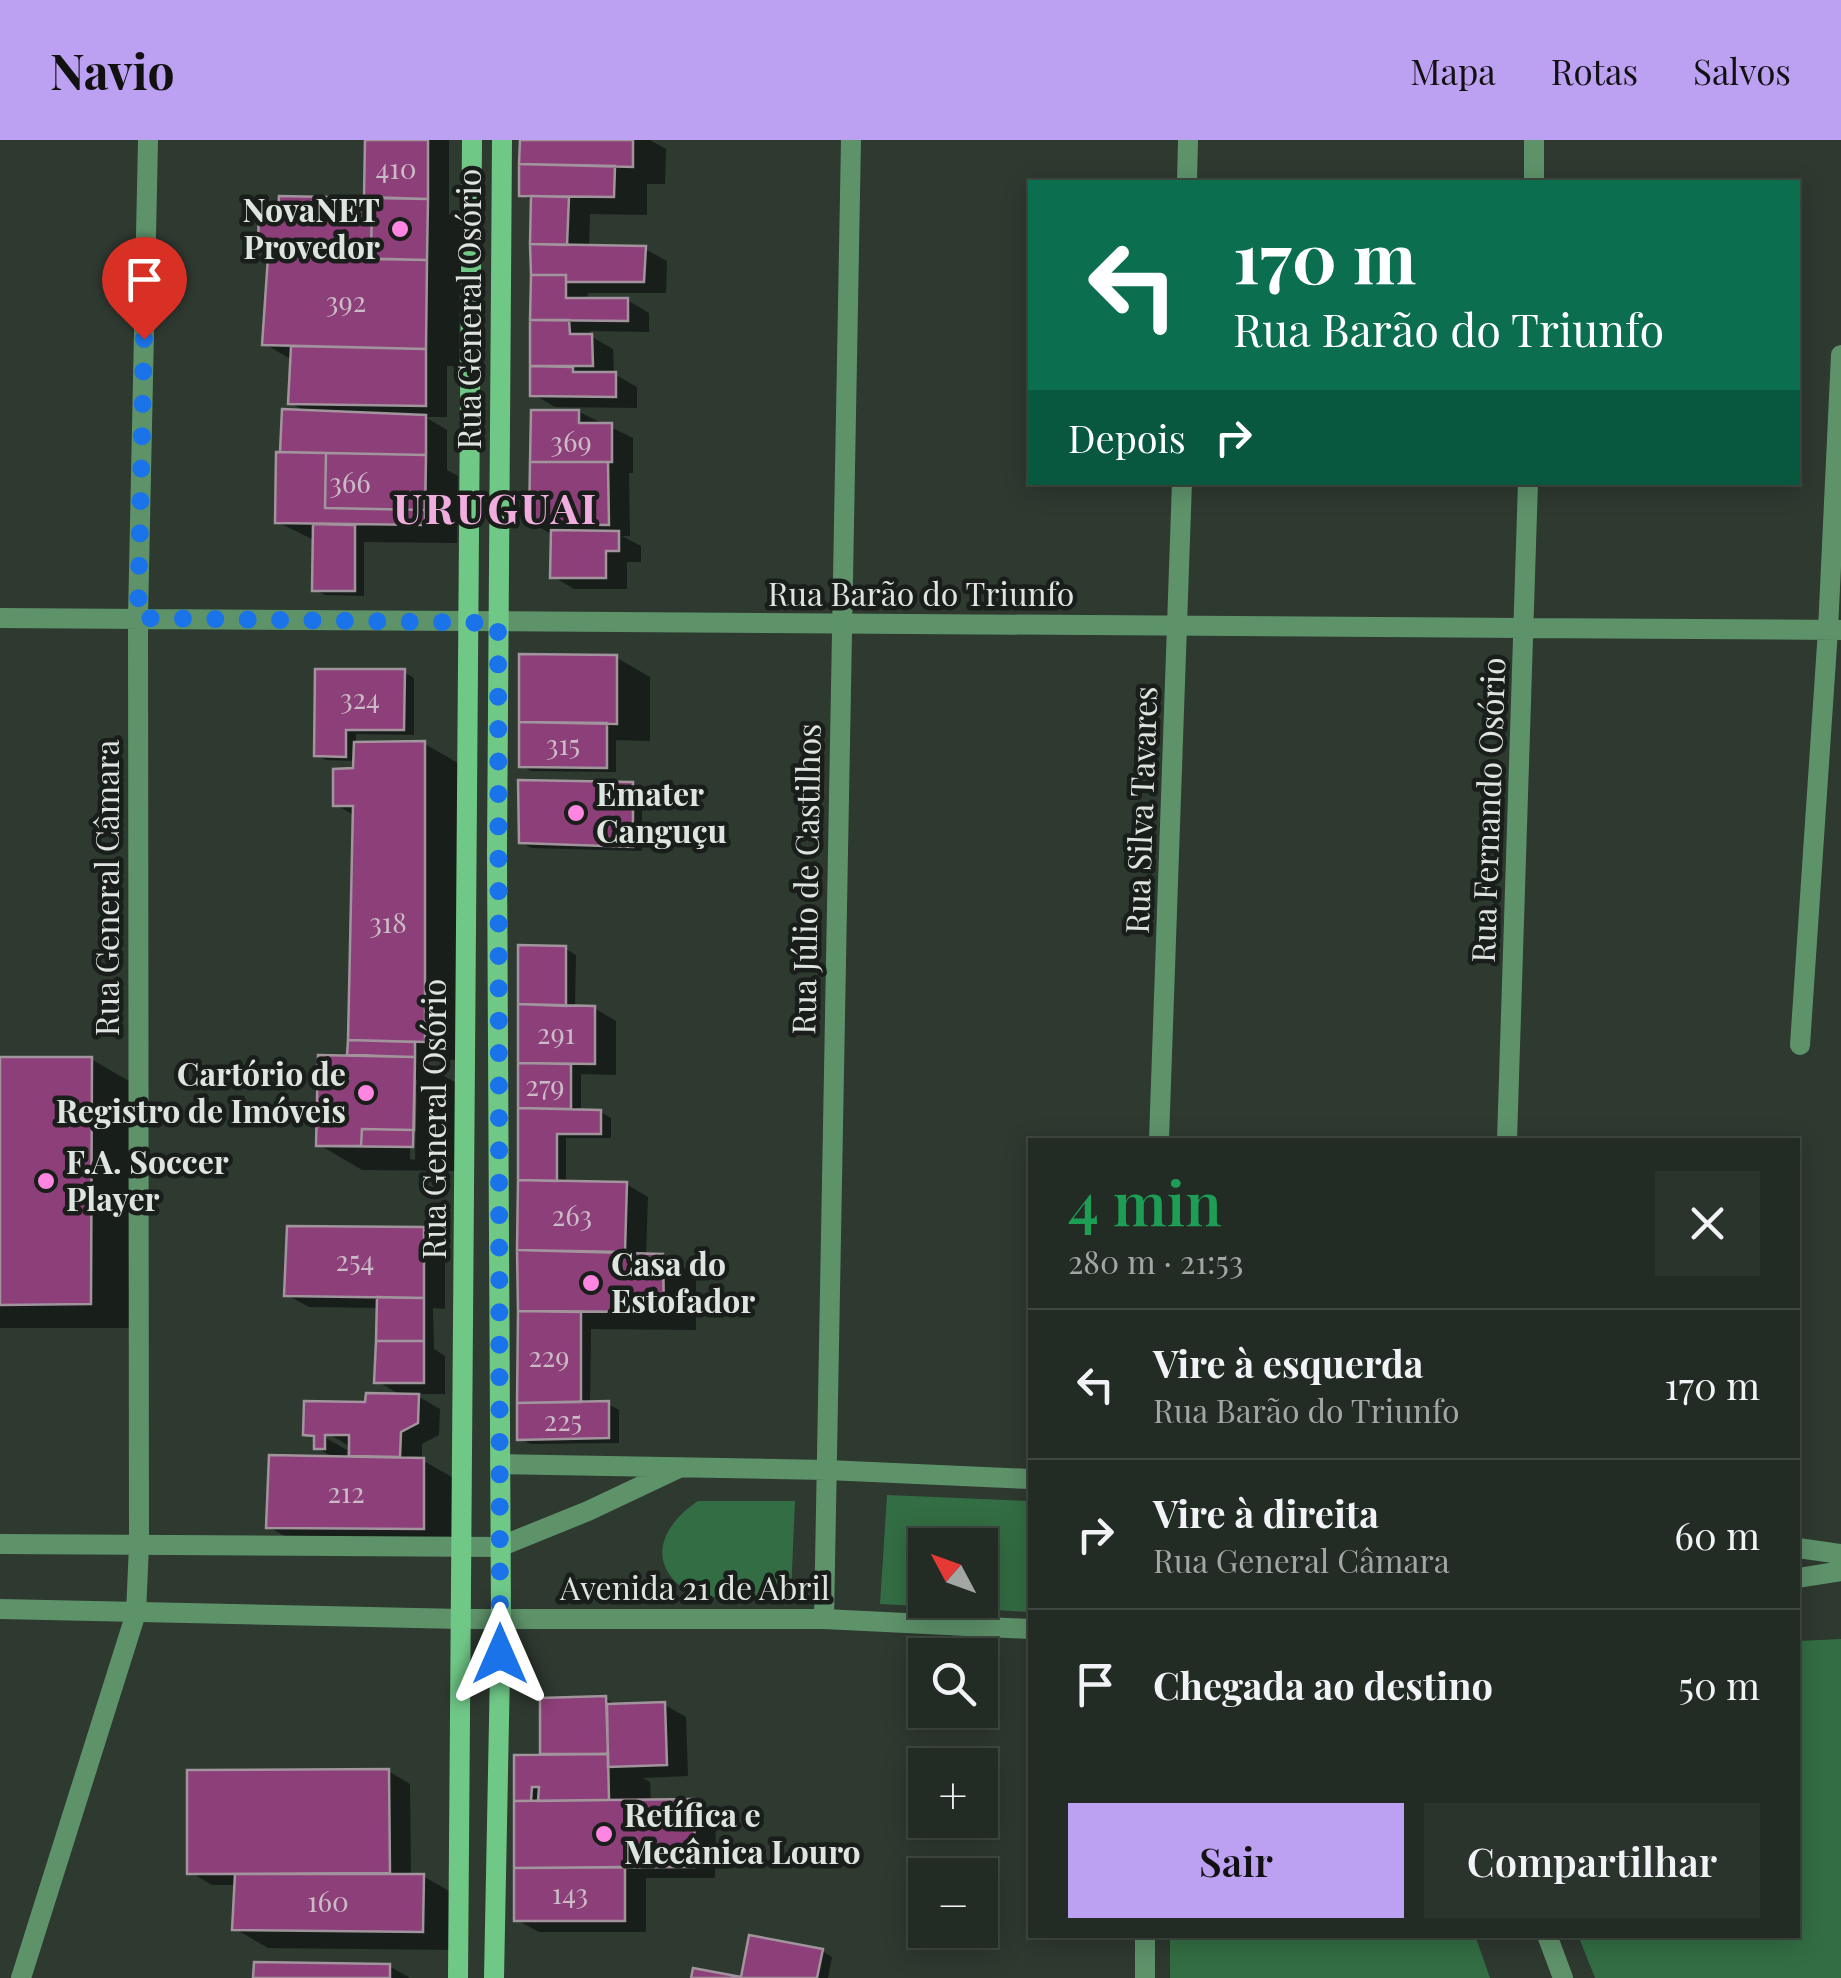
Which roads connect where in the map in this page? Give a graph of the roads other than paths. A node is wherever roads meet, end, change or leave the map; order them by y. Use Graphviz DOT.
graph roads {
  1 [pos="148,140"];
  2 [pos="472,140"];
  3 [pos="502,140"];
  4 [pos="851,140"];
  5 [pos="1188,140"];
  6 [pos="1534,140"];
  7 [pos="1187,180"];
  8 [pos="1534,180"];
  9 [pos="1841,355"];
  10 [pos="1182,485"];
  11 [pos="1528,485"];
  12 [pos="0,618"];
  13 [pos="138,618"];
  14 [pos="468,623"];
  15 [pos="498,623"];
  16 [pos="842,624"];
  17 [pos="1179,627"];
  18 [pos="1526,629"];
  19 [pos="1834,630"];
  20 [pos="1800,1045"];
  21 [pos="1159,1138"];
  22 [pos="1508,1138"];
  23 [pos="500,1464"];
  24 [pos="679,1468"];
  25 [pos="826,1470"];
  26 [pos="1028,1478"];
  27 [pos="0,1544"];
  28 [pos="139,1544"];
  29 [pos="463,1547"];
  30 [pos="499,1547"];
  31 [pos="1800,1548"];
  32 [pos="1841,1554"];
  33 [pos="1841,1571"];
  34 [pos="1800,1578"];
  35 [pos="0,1609"];
  36 [pos="136,1613"];
  37 [pos="500,1618"];
  38 [pos="462,1619"];
  39 [pos="824,1619"];
  40 [pos="1028,1629"];
  41 [pos="1146,1938"];
  42 [pos="1548,1938"];
  43 [pos="21,1978"];
  44 [pos="458,1978"];
  45 [pos="494,1978"];
  46 [pos="1145,1978"];
  47 [pos="1563,1978"];
  1 -- 13 [label="street, Rua General Câmara"];
  2 -- 14 [label="main road, Rua General Osório"];
  3 -- 15 [label="main road, Rua General Osório"];
  4 -- 16 [label="street, Rua Júlio de Castilhos"];
  5 -- 7 [label="street"];
  6 -- 8 [label="street"];
  9 -- 19 [label="street"];
  10 -- 17 [label="street, Rua Silva Tavares"];
  11 -- 18 [label="street, Rua Fernando Osório"];
  12 -- 13 [label="street, Rua Barão do Triunfo"];
  13 -- 14 [label="street, Rua Barão do Triunfo"];
  13 -- 28 [label="street, Rua General Câmara"];
  14 -- 15 [label="street, Rua Barão do Triunfo"];
  14 -- 29 [label="main road, Rua General Osório"];
  15 -- 16 [label="street, Rua Barão do Triunfo"];
  15 -- 23 [label="main road, Rua General Osório"];
  16 -- 17 [label="street, Rua Barão do Triunfo"];
  16 -- 25 [label="street, Rua Júlio de Castilhos"];
  17 -- 18 [label="street, Rua Barão do Triunfo"];
  17 -- 21 [label="street, Rua Silva Tavares"];
  18 -- 19 [label="street, Rua Barão do Triunfo"];
  18 -- 22 [label="street, Rua Fernando Osório"];
  19 -- 20 [label="street"];
  23 -- 24 [label="street, Avenida 21 de Abril"];
  23 -- 30 [label="main road, Rua General Osório"];
  24 -- 25 [label="street, Avenida 21 de Abril"];
  24 -- 30 [label="street, Avenida 21 de Abril"];
  25 -- 26 [label="street, Avenida 21 de Abril"];
  25 -- 39 [label="street, Rua Júlio de Castilhos"];
  27 -- 28 [label="street, Avenida 21 de Abril"];
  28 -- 29 [label="street, Avenida 21 de Abril"];
  28 -- 36 [label="street, Rua General Câmara"];
  29 -- 30 [label="street, Avenida 21 de Abril"];
  29 -- 38 [label="main road, Rua General Osório"];
  30 -- 37 [label="main road, Rua General Osório"];
  31 -- 32 [label="street"];
  33 -- 34 [label="street"];
  35 -- 36 [label="street, Avenida 21 de Abril"];
  36 -- 38 [label="street, Avenida 21 de Abril"];
  36 -- 43 [label="street, Rua General Câmara"];
  37 -- 38 [label="street, Avenida 21 de Abril"];
  37 -- 39 [label="street, Avenida 21 de Abril"];
  37 -- 45 [label="main road, Rua General Osório"];
  38 -- 44 [label="main road, Rua General Osório"];
  39 -- 40 [label="street, Avenida 21 de Abril"];
  41 -- 46 [label="street"];
  42 -- 47 [label="street"];
}
